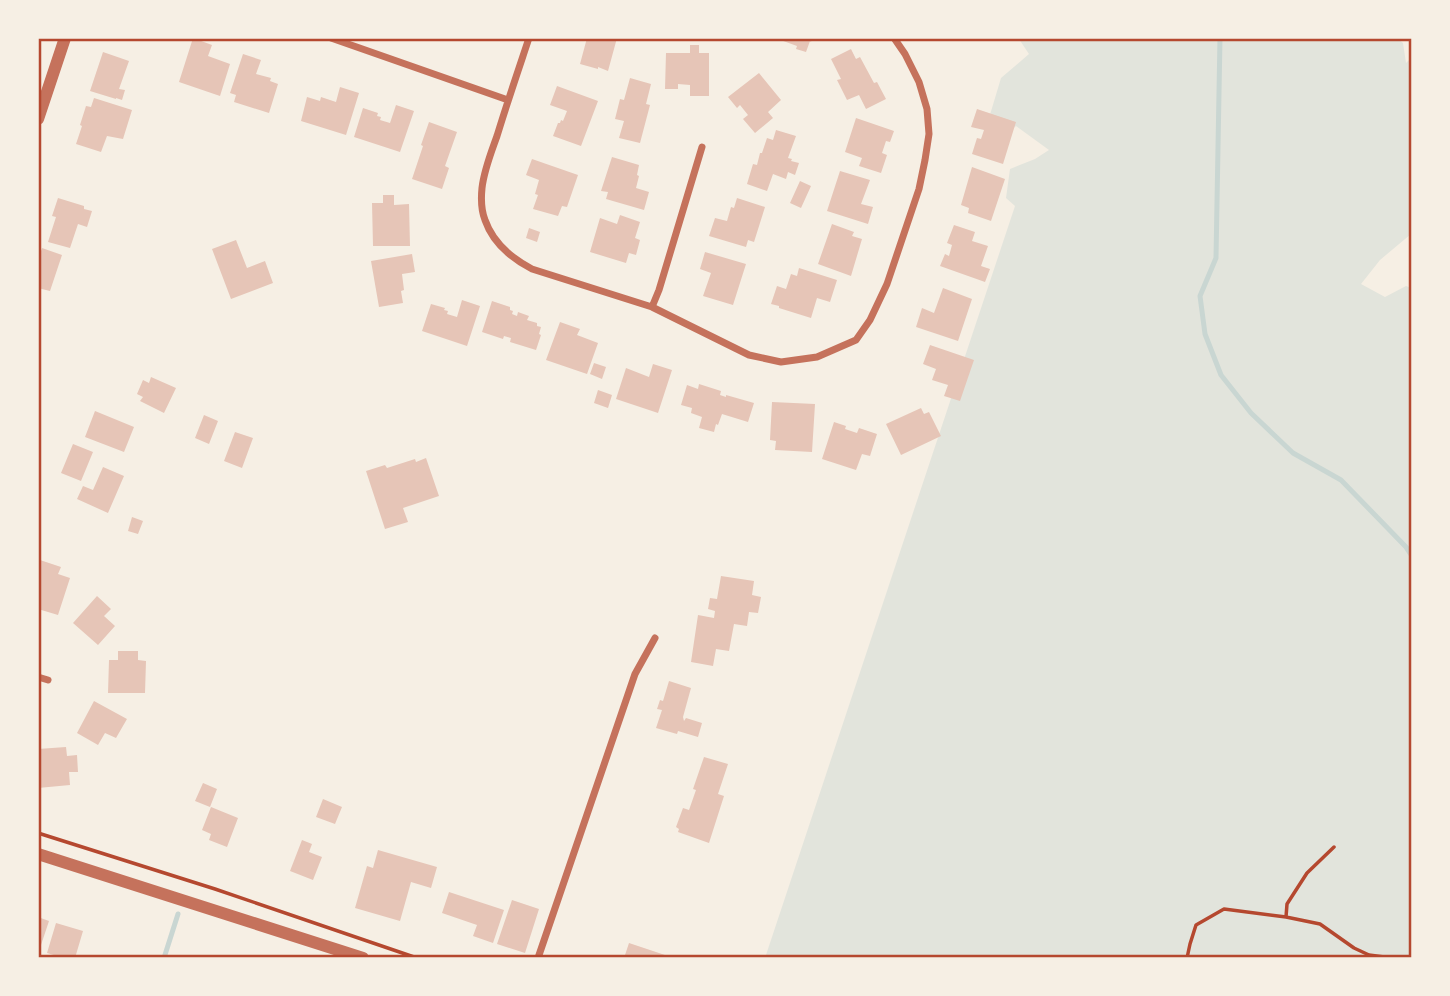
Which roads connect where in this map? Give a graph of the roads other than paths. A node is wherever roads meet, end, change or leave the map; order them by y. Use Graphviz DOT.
graph roads {
  1 [pos="65,38"];
  2 [pos="331,38"];
  3 [pos="529,38"];
  4 [pos="894,38"];
  5 [pos="508,100"];
  6 [pos="38,119"];
  7 [pos="702,147"];
  8 [pos="652,307"];
  9 [pos="655,638"];
  10 [pos="38,677"];
  11 [pos="48,680"];
  12 [pos="38,854"];
  13 [pos="363,957"];
  14 [pos="538,957"];
  1 -- 6 [label="street"];
  2 -- 5 [label="street"];
  3 -- 5 [label="street"];
  4 -- 8 [label="street"];
  5 -- 8 [label="street"];
  7 -- 8 [label="street"];
  9 -- 14 [label="street"];
  10 -- 11 [label="street"];
  12 -- 13 [label="street"];
}
